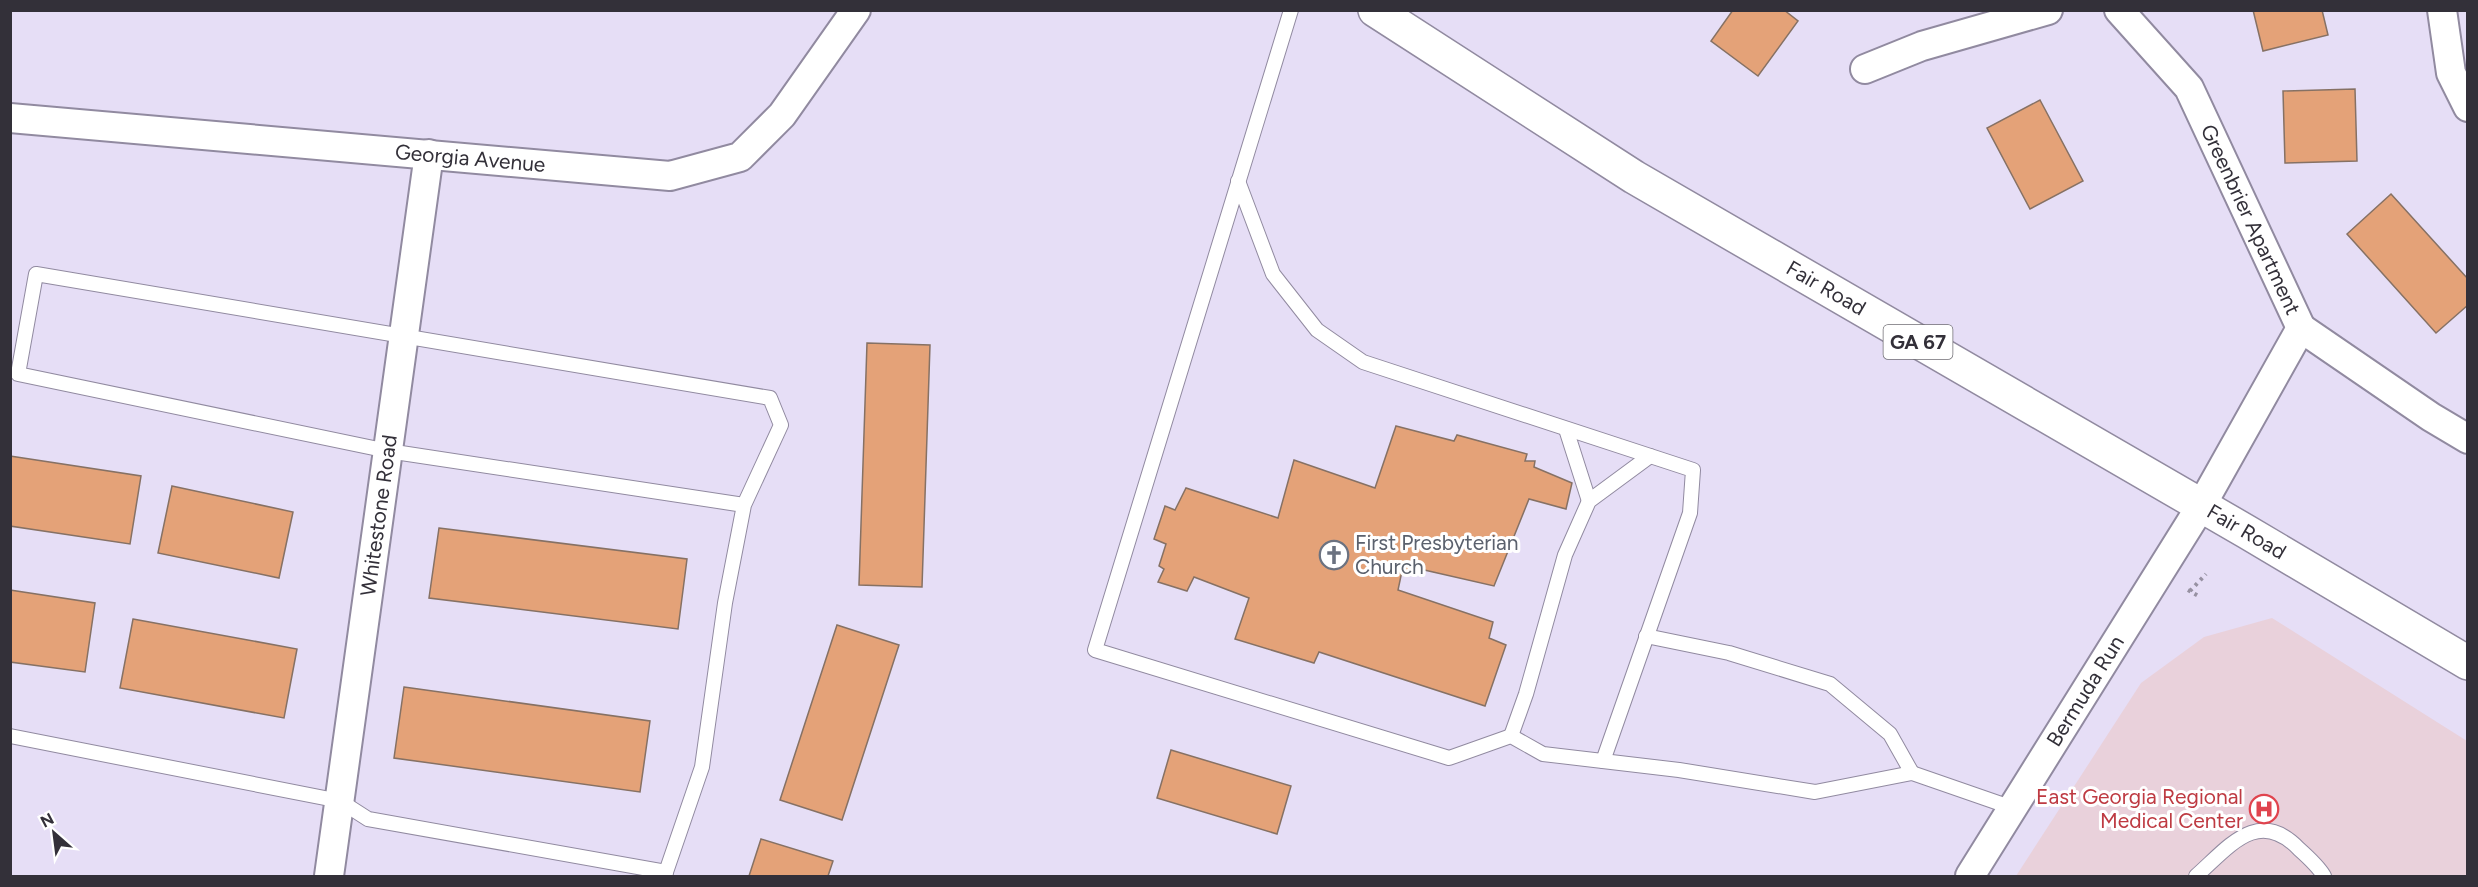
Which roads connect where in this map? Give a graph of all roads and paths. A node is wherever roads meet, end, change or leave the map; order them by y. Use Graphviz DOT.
graph roads {
  1 [pos="856,10"];
  2 [pos="1291,10"];
  3 [pos="1375,10"];
  4 [pos="2048,10"];
  5 [pos="2119,10"];
  6 [pos="2442,10"];
  7 [pos="1864,69"];
  8 [pos="2468,106"];
  9 [pos="10,118"];
  10 [pos="429,154"];
  11 [pos="1238,181"];
  12 [pos="2301,328"];
  13 [pos="404,338"];
  14 [pos="1566,429"];
  15 [pos="2468,440"];
  16 [pos="388,451"];
  17 [pos="1650,456"];
  18 [pos="1589,501"];
  19 [pos="744,504"];
  20 [pos="2201,506"];
  21 [pos="2206,574"];
  22 [pos="2190,591"];
  23 [pos="1646,636"];
  24 [pos="2468,663"];
  25 [pos="10,736"];
  26 [pos="1511,736"];
  27 [pos="1603,761"];
  28 [pos="1912,773"];
  29 [pos="340,801"];
  30 [pos="2013,808"];
  31 [pos="665,874"];
  32 [pos="329,876"];
  33 [pos="1970,876"];
  34 [pos="2196,876"];
  35 [pos="2324,876"];
  1 -- 10 [label="street, Georgia Avenue"];
  2 -- 11 [label="lane"];
  3 -- 20 [label="main road, Fair Road / GA 67"];
  4 -- 7 [label="street"];
  5 -- 12 [label="street, Greenbrier Apartment"];
  6 -- 8 [label="street"];
  9 -- 10 [label="street, Georgia Avenue"];
  10 -- 13 [label="street, Whitestone Road"];
  11 -- 14 [label="lane"];
  11 -- 26 [label="lane"];
  12 -- 15 [label="street"];
  12 -- 20 [label="street, Greenbrier Apartment"];
  13 -- 16 [label="street, Whitestone Road"];
  13 -- 16 [label="lane"];
  13 -- 19 [label="lane"];
  14 -- 17 [label="lane"];
  14 -- 18 [label="lane"];
  16 -- 19 [label="lane"];
  16 -- 29 [label="street, Whitestone Road"];
  17 -- 18 [label="lane"];
  17 -- 23 [label="lane"];
  18 -- 26 [label="lane"];
  19 -- 31 [label="lane"];
  20 -- 24 [label="main road, Fair Road / GA 67"];
  20 -- 30 [label="street, Bermuda Run"];
  21 -- 22 [label="path"];
  23 -- 27 [label="lane"];
  23 -- 28 [label="lane"];
  25 -- 29 [label="lane"];
  26 -- 27 [label="lane"];
  27 -- 28 [label="lane"];
  28 -- 30 [label="lane"];
  29 -- 31 [label="lane"];
  29 -- 32 [label="street, Whitestone Road"];
  30 -- 33 [label="street, Bermuda Run"];
  34 -- 35 [label="lane"];
}
